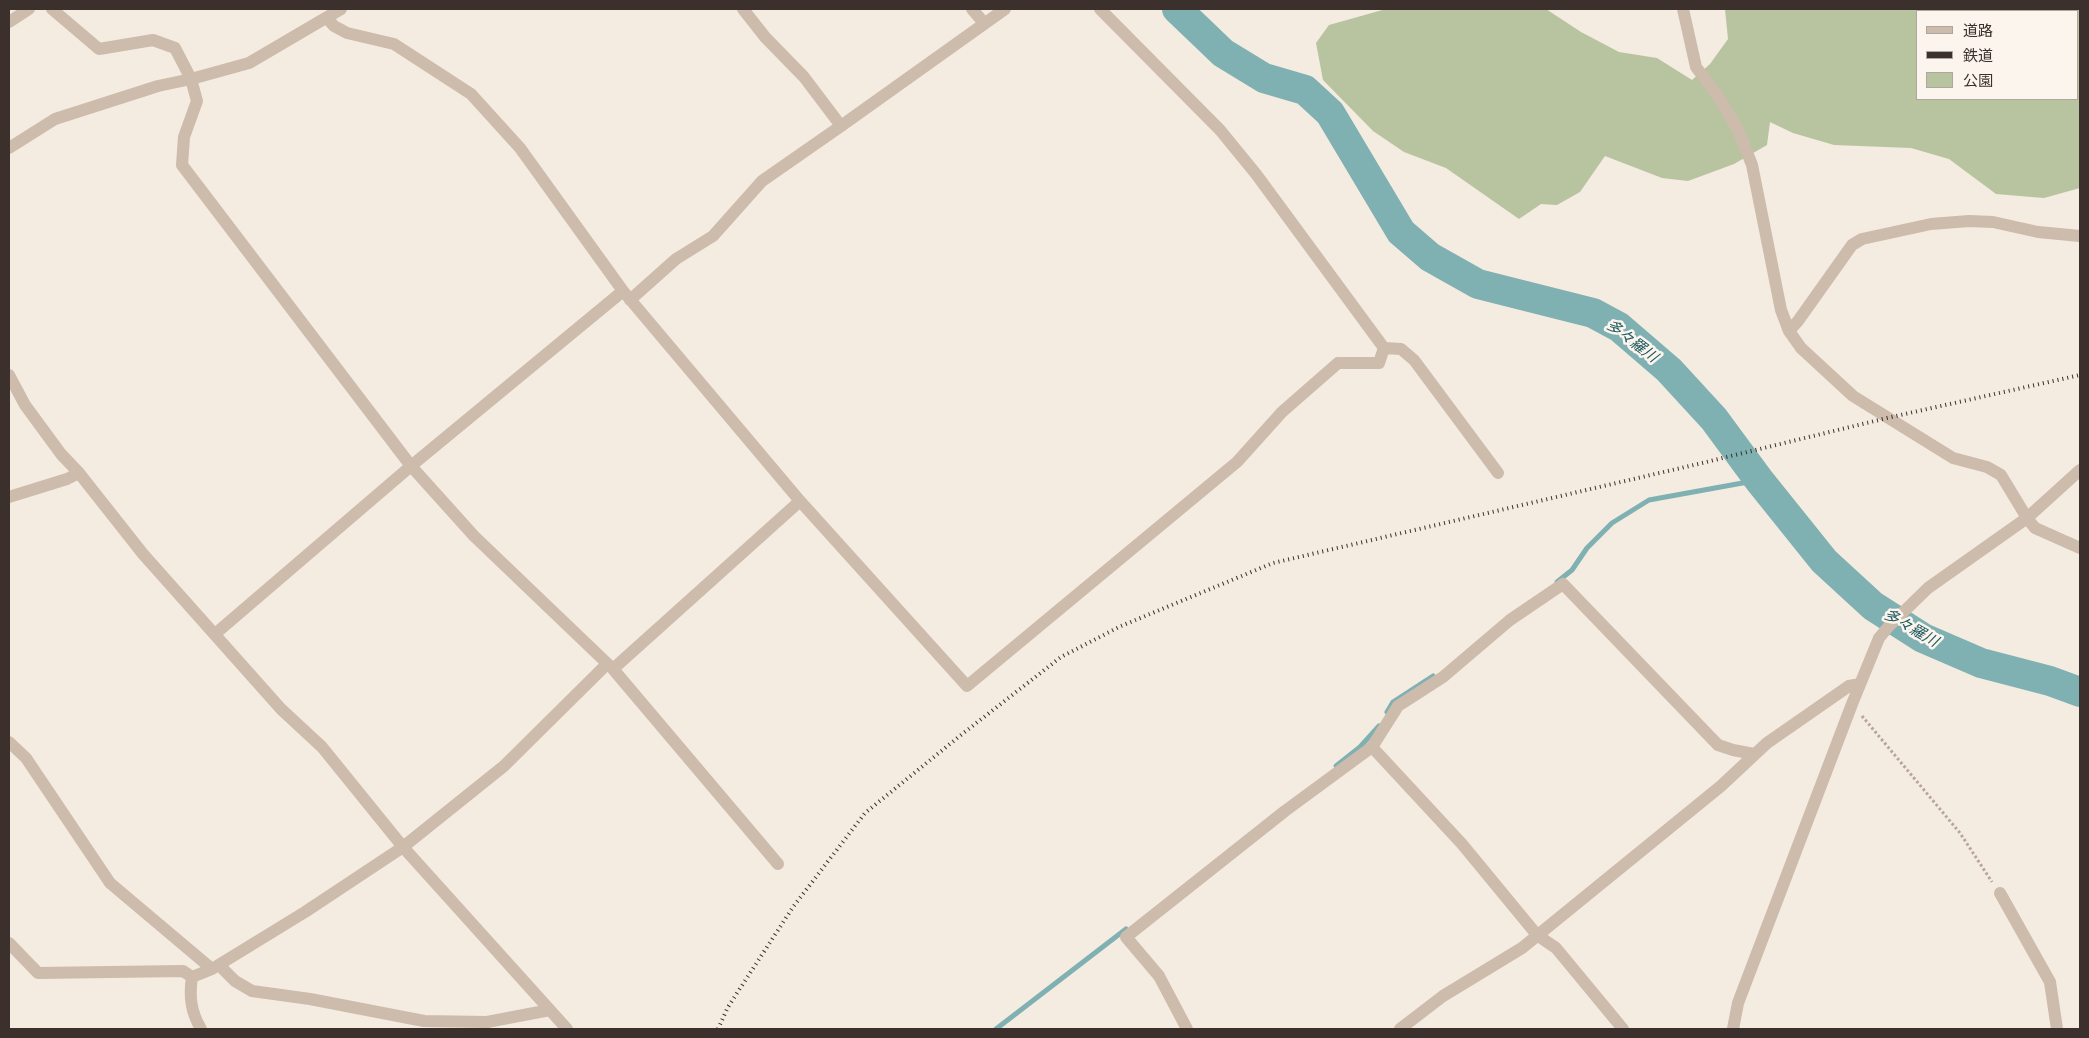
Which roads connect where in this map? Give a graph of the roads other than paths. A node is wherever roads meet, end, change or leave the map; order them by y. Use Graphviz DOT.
graph roads {
  1 [pos="29,9"];
  2 [pos="52,9"];
  3 [pos="341,9"];
  4 [pos="743,9"];
  5 [pos="972,9"];
  6 [pos="1005,9"];
  7 [pos="1100,9"];
  8 [pos="1683,9"];
  9 [pos="327,18"];
  10 [pos="9,22"];
  11 [pos="984,23"];
  12 [pos="191,80"];
  13 [pos="841,126"];
  14 [pos="9,148"];
  15 [pos="2080,236"];
  16 [pos="626,295"];
  17 [pos="1789,331"];
  18 [pos="1384,348"];
  19 [pos="9,375"];
  20 [pos="410,466"];
  21 [pos="2080,470"];
  22 [pos="79,473"];
  23 [pos="1498,473"];
  24 [pos="9,497"];
  25 [pos="800,501"];
  26 [pos="2026,518"];
  27 [pos="2080,548"];
  28 [pos="215,634"];
  29 [pos="610,666"];
  30 [pos="1860,684"];
  31 [pos="9,742"];
  32 [pos="1372,747"];
  33 [pos="1754,754"];
  34 [pos="403,847"];
  35 [pos="778,864"];
  36 [pos="2000,893"];
  37 [pos="1537,935"];
  38 [pos="9,943"];
  39 [pos="215,967"];
  40 [pos="192,977"];
  41 [pos="550,1010"];
  42 [pos="201,1029"];
  43 [pos="567,1029"];
  44 [pos="1187,1029"];
  45 [pos="1400,1029"];
  46 [pos="1623,1029"];
  47 [pos="1733,1029"];
  48 [pos="2057,1029"];
  1 -- 10 [label="street"];
  2 -- 12 [label="street"];
  3 -- 9 [label="street"];
  4 -- 13 [label="street"];
  5 -- 11 [label="street"];
  6 -- 11 [label="street"];
  7 -- 18 [label="street"];
  8 -- 17 [label="street"];
  9 -- 12 [label="street"];
  9 -- 16 [label="street"];
  11 -- 13 [label="street"];
  12 -- 14 [label="street"];
  12 -- 20 [label="street"];
  13 -- 16 [label="street"];
  15 -- 17 [label="street"];
  16 -- 20 [label="street"];
  16 -- 25 [label="street"];
  17 -- 26 [label="street"];
  18 -- 23 [label="street"];
  18 -- 25 [label="street"];
  19 -- 22 [label="street"];
  20 -- 28 [label="street"];
  20 -- 29 [label="street"];
  21 -- 26 [label="street"];
  22 -- 24 [label="street"];
  22 -- 28 [label="street"];
  25 -- 29 [label="street"];
  26 -- 27 [label="street"];
  26 -- 30 [label="street"];
  28 -- 34 [label="street"];
  29 -- 34 [label="street"];
  29 -- 35 [label="street"];
  30 -- 33 [label="street"];
  30 -- 47 [label="street"];
  31 -- 39 [label="street"];
  32 -- 33 [label="street"];
  32 -- 37 [label="street"];
  32 -- 44 [label="street"];
  33 -- 37 [label="street"];
  34 -- 39 [label="street"];
  34 -- 41 [label="street"];
  36 -- 48 [label="street"];
  37 -- 45 [label="street"];
  37 -- 46 [label="street"];
  38 -- 40 [label="street"];
  39 -- 40 [label="street"];
  39 -- 41 [label="street"];
  40 -- 42 [label="street"];
  41 -- 43 [label="street"];
}
